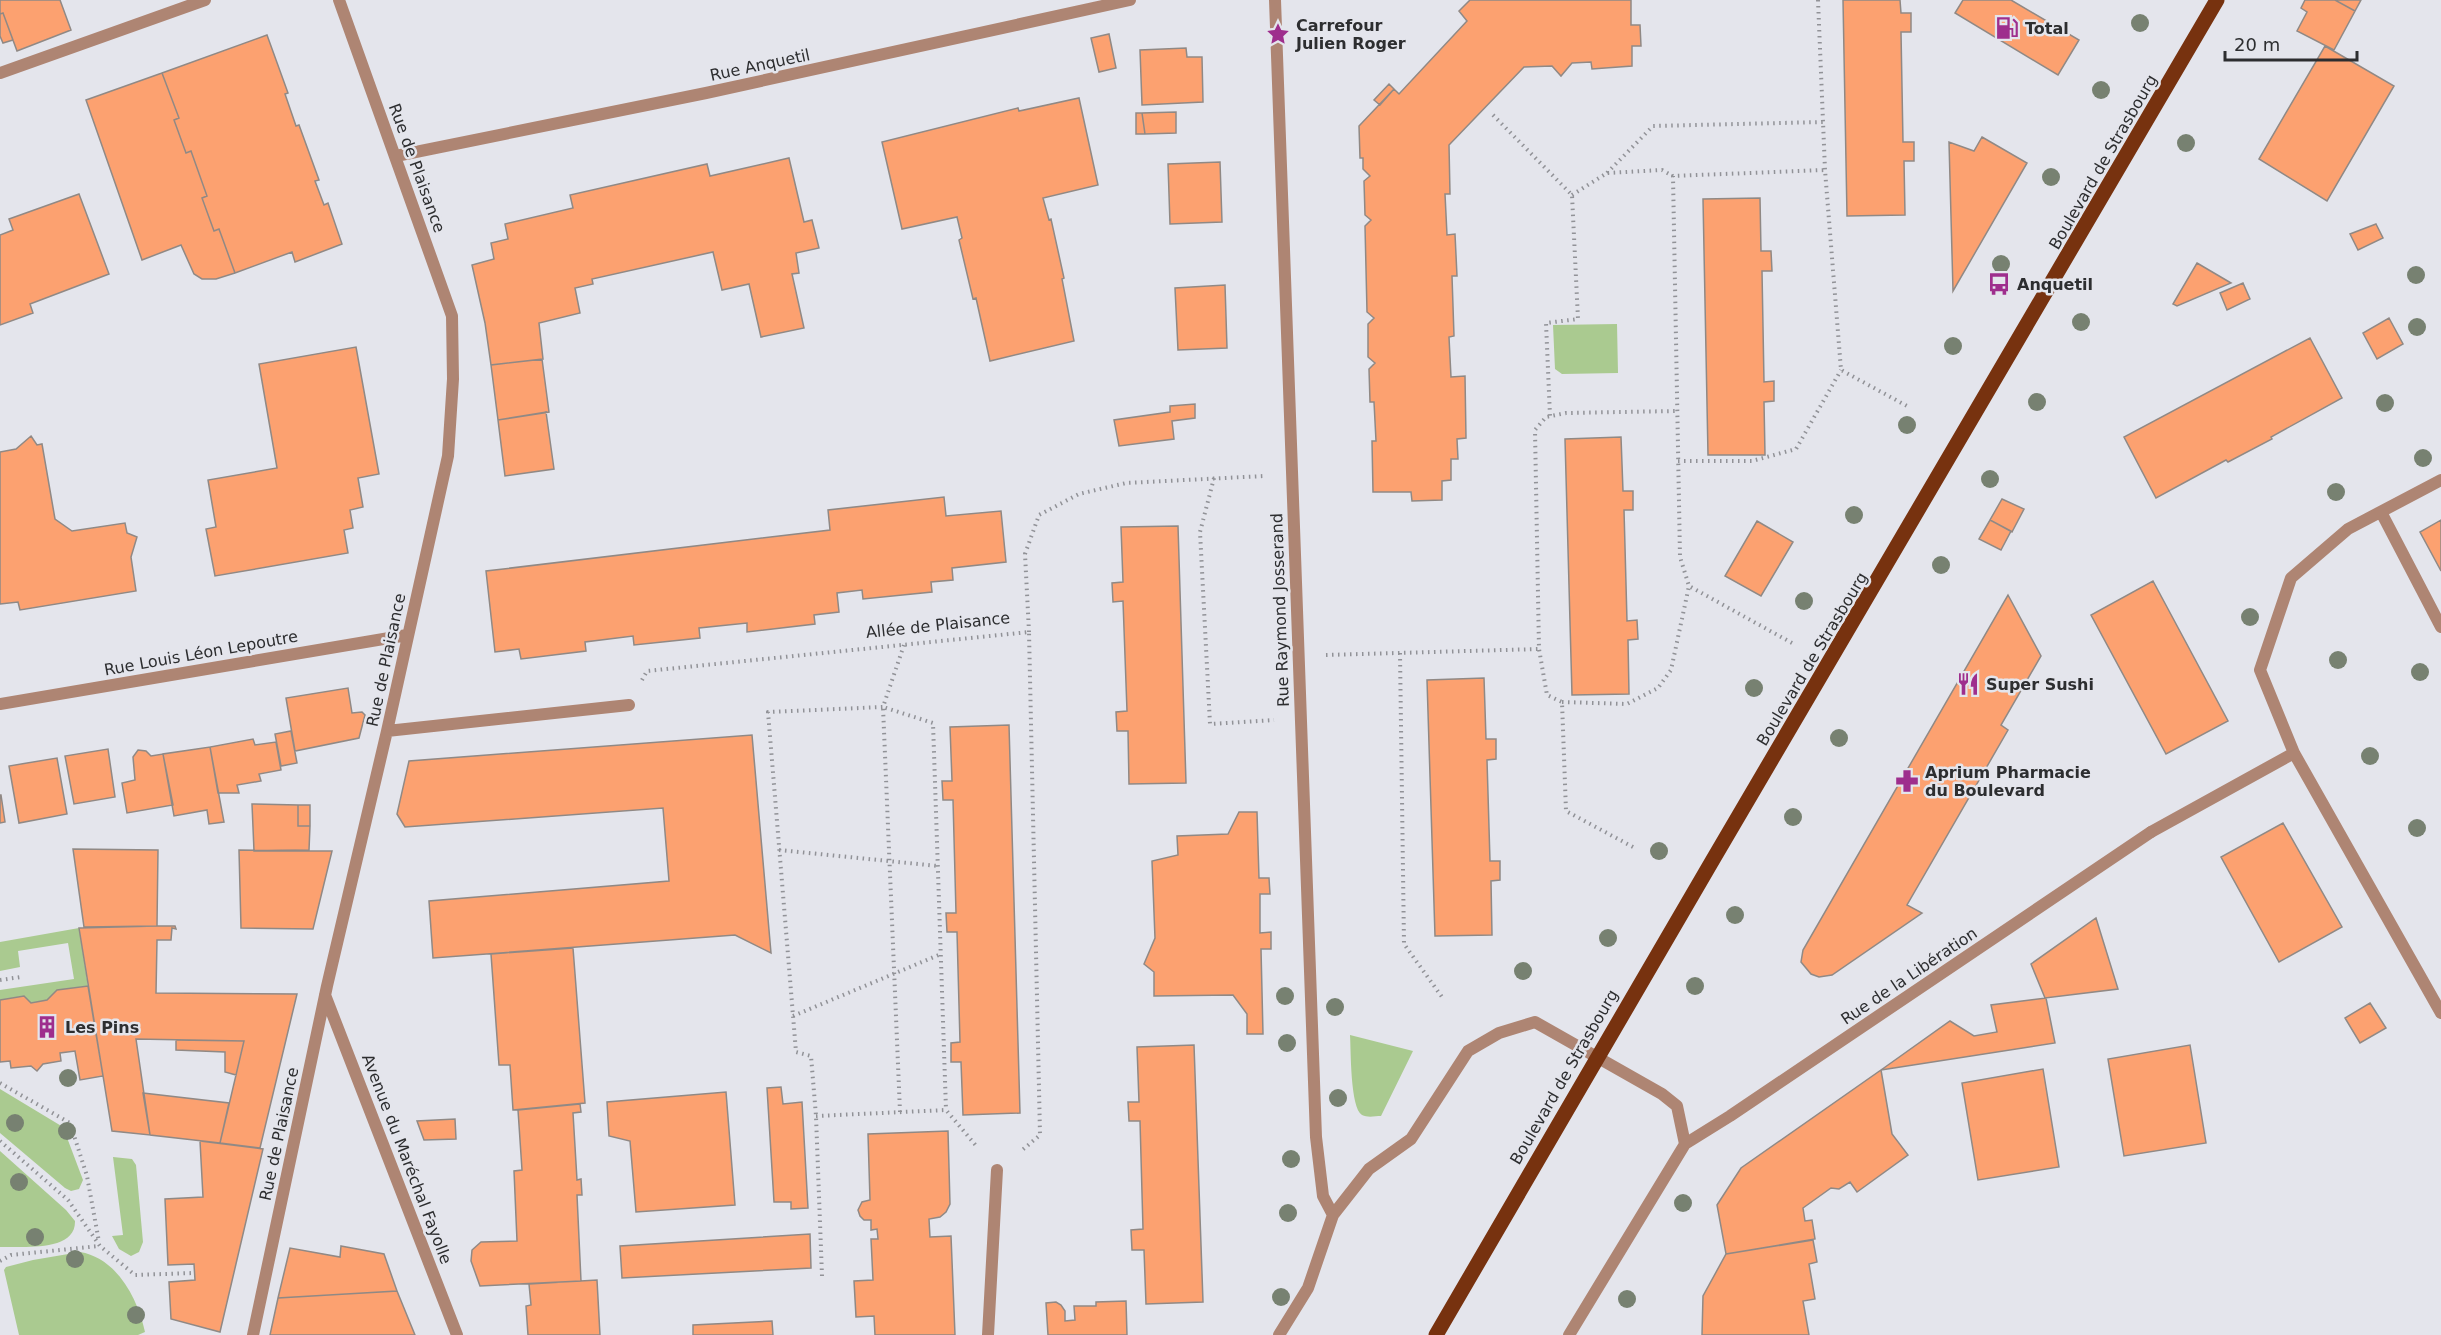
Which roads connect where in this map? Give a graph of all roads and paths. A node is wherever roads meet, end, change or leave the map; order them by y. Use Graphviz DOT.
graph roads {
  1 [pos="205,0"];
  2 [pos="339,0"];
  3 [pos="1130,0"];
  4 [pos="1275,0"];
  5 [pos="1818,0"];
  6 [pos="2217,0"];
  7 [pos="0,73"];
  8 [pos="1493,115"];
  9 [pos="1823,122"];
  10 [pos="396,156"];
  11 [pos="1825,170"];
  12 [pos="1607,173"];
  13 [pos="1673,176"];
  14 [pos="1572,195"];
  15 [pos="1841,370"];
  16 [pos="1907,406"];
  17 [pos="1677,411"];
  18 [pos="1550,416"];
  19 [pos="1678,461"];
  20 [pos="1292,475"];
  21 [pos="1214,478"];
  22 [pos="2441,480"];
  23 [pos="2380,512"];
  24 [pos="1689,586"];
  25 [pos="2441,627"];
  26 [pos="1029,632"];
  27 [pos="407,635"];
  28 [pos="1792,643"];
  29 [pos="904,645"];
  30 [pos="1539,649"];
  31 [pos="1400,653"];
  32 [pos="1299,656"];
  33 [pos="1562,702"];
  34 [pos="0,704"];
  35 [pos="629,705"];
  36 [pos="884,707"];
  37 [pos="1301,718"];
  38 [pos="387,731"];
  39 [pos="2294,753"];
  40 [pos="1633,847"];
  41 [pos="779,850"];
  42 [pos="890,862"];
  43 [pos="938,866"];
  44 [pos="941,954"];
  45 [pos="895,974"];
  46 [pos="21,977"];
  47 [pos="0,980"];
  48 [pos="325,995"];
  49 [pos="1442,997"];
  50 [pos="2441,1013"];
  51 [pos="793,1016"];
  52 [pos="1597,1055"];
  53 [pos="0,1083"];
  54 [pos="946,1110"];
  55 [pos="900,1112"];
  56 [pos="816,1116"];
  57 [pos="0,1141"];
  58 [pos="1685,1144"];
  59 [pos="997,1170"];
  60 [pos="1333,1215"];
  61 [pos="100,1246"];
  62 [pos="0,1255"];
  63 [pos="11,1255"];
  64 [pos="0,1261"];
  65 [pos="194,1273"];
  66 [pos="822,1276"];
  67 [pos="1574,1332"];
  68 [pos="253,1335"];
  69 [pos="457,1335"];
  70 [pos="988,1335"];
  71 [pos="1279,1335"];
  72 [pos="1436,1335"];
  1 -- 7 [label="street"];
  2 -- 10 [label="street, Rue de Plaisance"];
  3 -- 10 [label="street, Rue Anquetil"];
  4 -- 20 [label="street, Rue Raymond Josserand"];
  5 -- 9 [label="path"];
  6 -- 52 [label="main road, Boulevard de Strasbourg"];
  8 -- 14 [label="path"];
  9 -- 11 [label="path"];
  9 -- 12 [label="path"];
  10 -- 27 [label="street, Rue de Plaisance"];
  11 -- 13 [label="path"];
  11 -- 15 [label="path"];
  12 -- 13 [label="path"];
  12 -- 14 [label="path"];
  13 -- 17 [label="path"];
  14 -- 18 [label="path"];
  15 -- 16 [label="path"];
  15 -- 19 [label="path"];
  17 -- 18 [label="path"];
  17 -- 19 [label="path"];
  18 -- 30 [label="path"];
  19 -- 24 [label="path"];
  20 -- 21 [label="path"];
  20 -- 32 [label="street, Rue Raymond Josserand"];
  21 -- 26 [label="path"];
  21 -- 37 [label="path"];
  22 -- 23 [label="street"];
  23 -- 25 [label="street"];
  23 -- 39 [label="street"];
  24 -- 28 [label="path"];
  24 -- 33 [label="path"];
  26 -- 29 [label="path, Allée de Plaisance"];
  26 -- 59 [label="path, Allée de Plaisance"];
  27 -- 34 [label="street, Rue Louis Léon Lepoutre"];
  27 -- 38 [label="street, Rue de Plaisance"];
  29 -- 35 [label="path, Allée de Plaisance"];
  29 -- 36 [label="path"];
  30 -- 31 [label="path"];
  30 -- 33 [label="path"];
  31 -- 32 [label="path"];
  31 -- 49 [label="path"];
  32 -- 37 [label="street, Rue Raymond Josserand"];
  33 -- 40 [label="path"];
  35 -- 38 [label="street"];
  36 -- 41 [label="path"];
  36 -- 42 [label="path"];
  36 -- 43 [label="path"];
  37 -- 60 [label="street, Rue Raymond Josserand"];
  38 -- 48 [label="street, Rue de Plaisance"];
  39 -- 50 [label="street"];
  39 -- 58 [label="street, Rue de la Libération"];
  41 -- 42 [label="path"];
  41 -- 51 [label="path"];
  42 -- 43 [label="path"];
  42 -- 45 [label="path"];
  43 -- 44 [label="path"];
  44 -- 45 [label="path"];
  44 -- 54 [label="path"];
  45 -- 51 [label="path"];
  45 -- 55 [label="path"];
  46 -- 47 [label="path"];
  48 -- 68 [label="street, Rue de Plaisance"];
  48 -- 69 [label="street, Avenue du Maréchal Fayolle"];
  51 -- 56 [label="path"];
  52 -- 58 [label="street"];
  52 -- 60 [label="street"];
  52 -- 72 [label="main road, Boulevard de Strasbourg"];
  53 -- 61 [label="path"];
  54 -- 55 [label="path"];
  54 -- 59 [label="path"];
  55 -- 56 [label="path"];
  56 -- 66 [label="path"];
  57 -- 61 [label="path"];
  58 -- 67 [label="street"];
  59 -- 70 [label="street"];
  60 -- 71 [label="street"];
  61 -- 63 [label="path"];
  61 -- 65 [label="path"];
  62 -- 63 [label="path"];
  63 -- 64 [label="path"];
}
